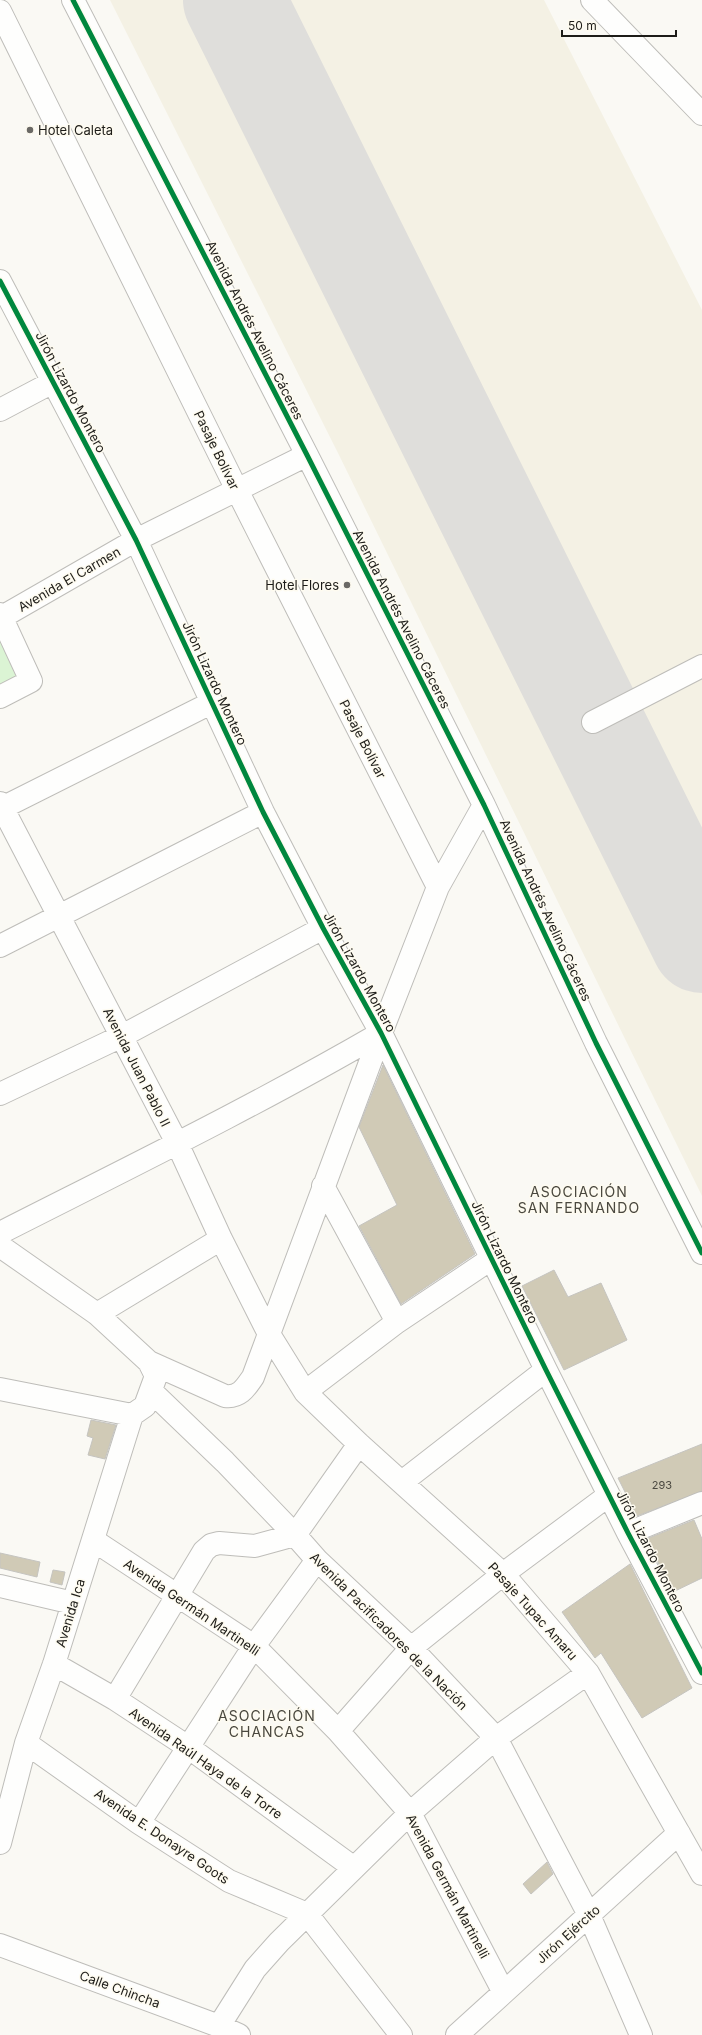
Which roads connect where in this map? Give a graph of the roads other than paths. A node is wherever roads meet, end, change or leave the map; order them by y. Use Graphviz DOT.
graph roads {
  1 [pos="73,0"];
  2 [pos="592,0"];
  3 [pos="0,11"];
  4 [pos="702,114"];
  5 [pos="0,281"];
  6 [pos="53,382"];
  7 [pos="0,410"];
  8 [pos="307,455"];
  9 [pos="237,490"];
  10 [pos="136,540"];
  11 [pos="1,616"];
  12 [pos="702,666"];
  13 [pos="0,696"];
  14 [pos="211,702"];
  15 [pos="593,722"];
  16 [pos="484,805"];
  17 [pos="1,806"];
  18 [pos="263,812"];
  19 [pos="438,887"];
  20 [pos="59,917"];
  21 [pos="323,928"];
  22 [pos="0,946"];
  23 [pos="381,1033"];
  24 [pos="122,1036"];
  25 [pos="0,1094"];
  26 [pos="177,1143"];
  27 [pos="324,1186"];
  28 [pos="0,1233"];
  29 [pos="221,1239"];
  30 [pos="0,1246"];
  31 [pos="702,1253"];
  32 [pos="491,1259"];
  33 [pos="97,1314"];
  34 [pos="398,1322"];
  35 [pos="269,1334"];
  36 [pos="149,1362"];
  37 [pos="546,1370"];
  38 [pos="0,1389"];
  39 [pos="151,1391"];
  40 [pos="305,1392"];
  41 [pos="132,1415"];
  42 [pos="359,1444"];
  43 [pos="402,1482"];
  44 [pos="609,1495"];
  45 [pos="701,1508"];
  46 [pos="628,1533"];
  47 [pos="295,1535"];
  48 [pos="93,1540"];
  49 [pos="316,1560"];
  50 [pos="503,1574"];
  51 [pos="0,1586"];
  52 [pos="178,1596"];
  53 [pos="73,1603"];
  54 [pos="254,1646"];
  55 [pos="411,1648"];
  56 [pos="54,1664"];
  57 [pos="588,1673"];
  58 [pos="702,1673"];
  59 [pos="115,1699"];
  60 [pos="338,1731"];
  61 [pos="496,1738"];
  62 [pos="26,1743"];
  63 [pos="188,1747"];
  64 [pos="9,1769"];
  65 [pos="410,1813"];
  66 [pos="139,1822"];
  67 [pos="679,1833"];
  68 [pos="0,1843"];
  69 [pos="354,1868"];
  70 [pos="702,1874"];
  71 [pos="306,1914"];
  72 [pos="589,1915"];
  73 [pos="0,1944"];
  74 [pos="503,1991"];
  75 [pos="219,2026"];
  76 [pos="633,2031"];
  77 [pos="239,2035"];
  78 [pos="401,2035"];
  79 [pos="457,2035"];
  1 -- 8 [label="street, Avenida Andrés Avelino Cáceres"];
  2 -- 4 [label="street"];
  3 -- 9 [label="street, Pasaje Bolívar"];
  5 -- 6 [label="street, Jirón Lizardo Montero"];
  6 -- 7 [label="street"];
  6 -- 10 [label="street, Jirón Lizardo Montero"];
  8 -- 9 [label="street, Avenida El Carmen"];
  8 -- 16 [label="street, Avenida Andrés Avelino Cáceres"];
  9 -- 10 [label="street, Avenida El Carmen"];
  9 -- 19 [label="street, Pasaje Bolívar"];
  10 -- 11 [label="street, Avenida El Carmen"];
  10 -- 14 [label="street, Jirón Lizardo Montero"];
  11 -- 13 [label="street"];
  12 -- 15 [label="street"];
  14 -- 17 [label="street"];
  14 -- 18 [label="street, Jirón Lizardo Montero"];
  16 -- 19 [label="street"];
  16 -- 31 [label="street, Avenida Andrés Avelino Cáceres"];
  17 -- 20 [label="street, Avenida Juan Pablo II"];
  18 -- 20 [label="street"];
  18 -- 21 [label="street, Jirón Lizardo Montero"];
  19 -- 23 [label="street"];
  20 -- 22 [label="street"];
  20 -- 24 [label="street, Avenida Juan Pablo II"];
  21 -- 23 [label="street, Jirón Lizardo Montero"];
  21 -- 24 [label="street"];
  23 -- 26 [label="street"];
  23 -- 27 [label="street"];
  23 -- 32 [label="street, Jirón Lizardo Montero"];
  24 -- 25 [label="street"];
  24 -- 26 [label="street, Avenida Juan Pablo II"];
  26 -- 28 [label="street"];
  26 -- 29 [label="street, Avenida Juan Pablo II"];
  27 -- 34 [label="street"];
  27 -- 35 [label="street"];
  29 -- 33 [label="street"];
  29 -- 35 [label="street, Avenida Juan Pablo II"];
  30 -- 33 [label="street"];
  32 -- 34 [label="street"];
  32 -- 37 [label="street, Jirón Lizardo Montero"];
  33 -- 36 [label="street"];
  34 -- 40 [label="street"];
  35 -- 36 [label="street"];
  35 -- 40 [label="street, Pasaje Tupac Amaru"];
  36 -- 39 [label="street"];
  37 -- 43 [label="street"];
  37 -- 44 [label="street, Jirón Lizardo Montero"];
  38 -- 41 [label="street"];
  39 -- 41 [label="street"];
  39 -- 47 [label="street, Avenida Pacificadores de la Nación"];
  40 -- 42 [label="street, Pasaje Tupac Amaru"];
  41 -- 48 [label="street, Avenida Ica"];
  42 -- 43 [label="street, Pasaje Tupac Amaru"];
  42 -- 47 [label="street"];
  43 -- 50 [label="street, Pasaje Tupac Amaru"];
  44 -- 46 [label="street, Jirón Lizardo Montero"];
  44 -- 50 [label="street"];
  45 -- 46 [label="street"];
  46 -- 58 [label="street, Jirón Lizardo Montero"];
  47 -- 49 [label="street, Avenida Pacificadores de la Nación"];
  47 -- 52 [label="street"];
  48 -- 52 [label="street, Avenida Germán Martinelli"];
  48 -- 53 [label="street, Avenida Ica"];
  49 -- 54 [label="street"];
  49 -- 55 [label="street, Avenida Pacificadores de la Nación"];
  50 -- 55 [label="street"];
  50 -- 57 [label="street, Pasaje Tupac Amaru"];
  51 -- 53 [label="street"];
  52 -- 54 [label="street, Avenida Germán Martinelli"];
  52 -- 59 [label="street"];
  53 -- 56 [label="street, Avenida Ica"];
  54 -- 60 [label="street, Avenida Germán Martinelli"];
  54 -- 63 [label="street"];
  55 -- 60 [label="street"];
  55 -- 61 [label="street, Avenida Pacificadores de la Nación"];
  56 -- 59 [label="street, Avenida Raúl Haya de la Torre"];
  56 -- 62 [label="street, Avenida Ica"];
  57 -- 61 [label="street"];
  57 -- 67 [label="street, Pasaje Tupac Amaru"];
  59 -- 63 [label="street, Avenida Raúl Haya de la Torre"];
  60 -- 65 [label="street, Avenida Germán Martinelli"];
  61 -- 65 [label="street"];
  61 -- 72 [label="street, Avenida Pacificadores de la Nación"];
  62 -- 64 [label="street, Avenida Ica"];
  62 -- 66 [label="street, Avenida E. Donayre Goots"];
  63 -- 66 [label="street"];
  63 -- 69 [label="street, Avenida Raúl Haya de la Torre"];
  64 -- 68 [label="street, Avenida Ica"];
  65 -- 69 [label="street"];
  65 -- 74 [label="street, Avenida Germán Martinelli"];
  66 -- 71 [label="street, Avenida E. Donayre Goots"];
  67 -- 70 [label="street, Pasaje Tupac Amaru"];
  67 -- 72 [label="street, Jirón Ejército"];
  69 -- 71 [label="street"];
  71 -- 75 [label="street"];
  71 -- 78 [label="street, Avenida E. Donayre Goots"];
  72 -- 74 [label="street, Jirón Ejército"];
  72 -- 76 [label="street, Avenida Pacificadores de la Nación"];
  73 -- 75 [label="street, Calle Chincha"];
  74 -- 79 [label="street, Jirón Ejército"];
  75 -- 77 [label="street, Calle Chincha"];
}
